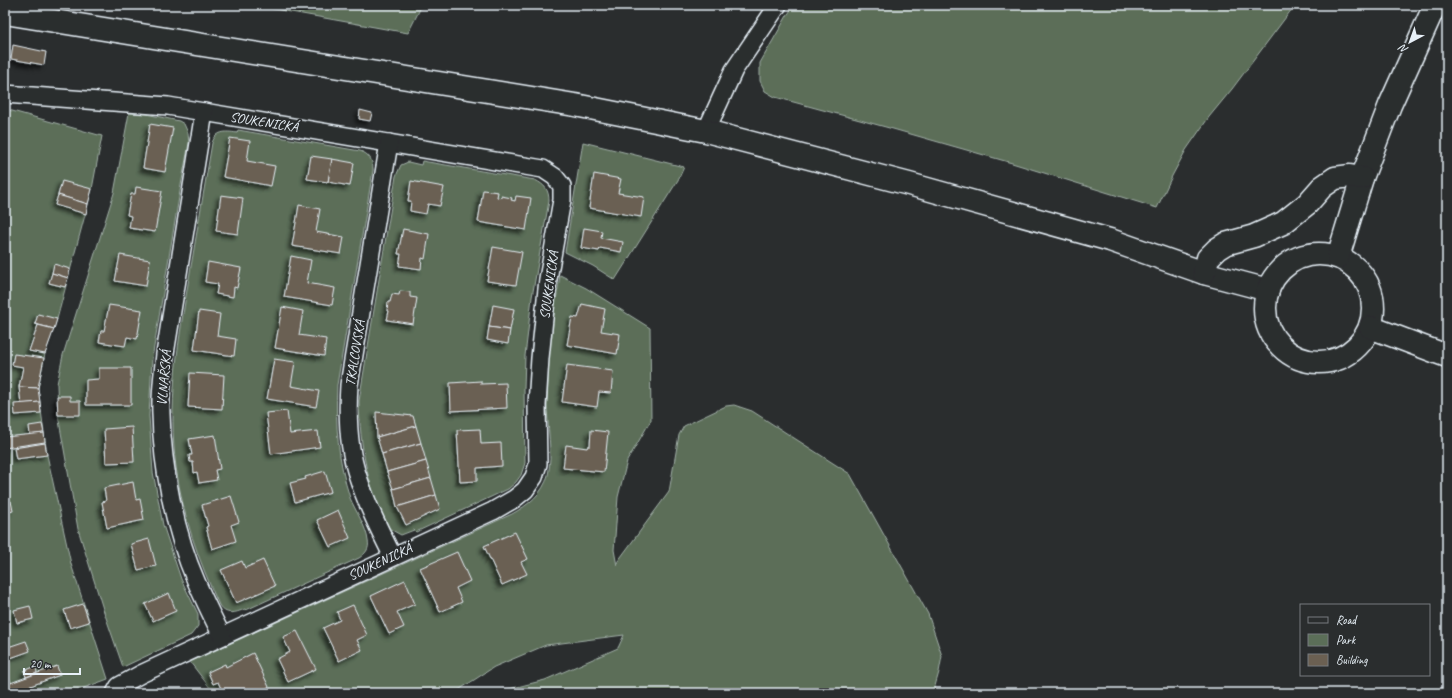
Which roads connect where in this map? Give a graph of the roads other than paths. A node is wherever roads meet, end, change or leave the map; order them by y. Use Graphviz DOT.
graph roads {
  1 [pos="778,5"];
  2 [pos="1435,5"];
  3 [pos="5,13"];
  4 [pos="5,94"];
  5 [pos="204,112"];
  6 [pos="706,131"];
  7 [pos="389,143"];
  8 [pos="1362,178"];
  9 [pos="1338,257"];
  10 [pos="1204,273"];
  11 [pos="1268,290"];
  12 [pos="1370,327"];
  13 [pos="1447,356"];
  14 [pos="393,557"];
  15 [pos="222,636"];
  16 [pos="115,693"];
  1 -- 6 [label="street"];
  2 -- 8 [label="main road"];
  3 -- 6 [label="main road"];
  4 -- 5 [label="street, SOUKENICKÁ"];
  5 -- 7 [label="street, SOUKENICKÁ"];
  5 -- 15 [label="street, VLNAŘSKÁ"];
  6 -- 10 [label="main road"];
  7 -- 14 [label="street, TKALCOVSKÁ"];
  7 -- 14 [label="street, SOUKENICKÁ"];
  8 -- 9 [label="main road"];
  8 -- 10 [label="main road"];
  9 -- 11 [label="main road"];
  9 -- 12 [label="main road"];
  10 -- 11 [label="main road"];
  11 -- 12 [label="main road"];
  12 -- 13 [label="main road"];
  14 -- 15 [label="street, SOUKENICKÁ"];
  15 -- 16 [label="street, SOUKENICKÁ"];
}
